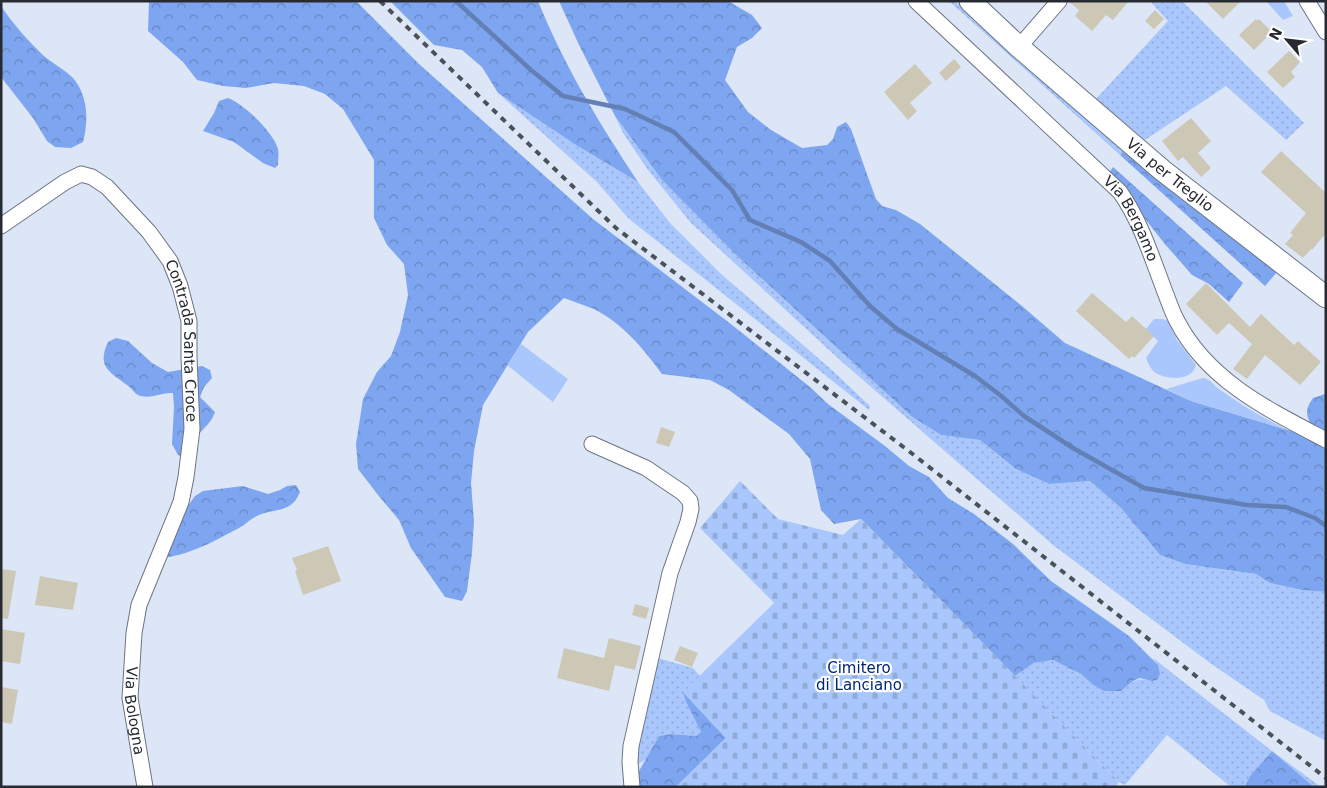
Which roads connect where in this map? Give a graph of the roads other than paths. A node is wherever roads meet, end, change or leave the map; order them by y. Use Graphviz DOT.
graph roads {
  1 [pos="916,1"];
  2 [pos="970,1"];
  3 [pos="1059,1"];
  4 [pos="1307,1"];
  5 [pos="1326,32"];
  6 [pos="1019,47"];
  7 [pos="1,226"];
  8 [pos="1326,297"];
  9 [pos="1326,440"];
  10 [pos="592,444"];
  11 [pos="134,633"];
  12 [pos="145,787"];
  13 [pos="632,787"];
  1 -- 9 [label="street, Via Bergamo"];
  2 -- 6 [label="main road, Via per Treglio"];
  3 -- 6 [label="street"];
  4 -- 5 [label="street"];
  6 -- 8 [label="main road, Via per Treglio"];
  7 -- 11 [label="street, Contrada Santa Croce"];
  10 -- 13 [label="street"];
  11 -- 12 [label="street, Via Bologna"];
}
